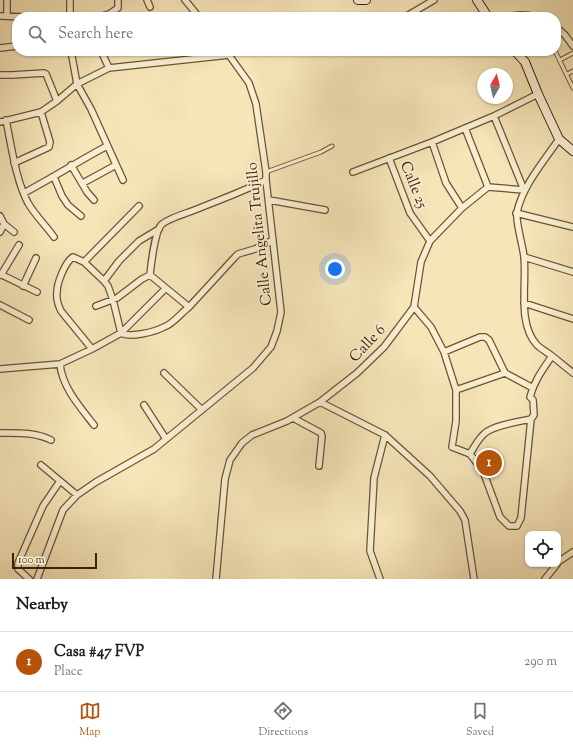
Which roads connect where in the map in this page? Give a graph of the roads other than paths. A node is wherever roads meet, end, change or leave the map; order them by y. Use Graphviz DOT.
graph roads {
  1 [pos="7,0"];
  2 [pos="70,0"];
  3 [pos="118,0"];
  4 [pos="147,0"];
  5 [pos="186,0"];
  6 [pos="358,0"];
  7 [pos="366,0"];
  8 [pos="434,0"];
  9 [pos="477,0"];
  10 [pos="150,7"];
  11 [pos="70,12"];
  12 [pos="111,12"];
  13 [pos="195,12"];
  14 [pos="414,12"];
  15 [pos="485,12"];
  16 [pos="0,16"];
  17 [pos="7,16"];
  18 [pos="12,16"];
  19 [pos="561,31"];
  20 [pos="573,46"];
  21 [pos="12,47"];
  22 [pos="0,48"];
  23 [pos="573,53"];
  24 [pos="72,56"];
  25 [pos="103,56"];
  26 [pos="204,56"];
  27 [pos="230,56"];
  28 [pos="520,56"];
  29 [pos="558,56"];
  30 [pos="560,60"];
  31 [pos="109,68"];
  32 [pos="573,71"];
  33 [pos="567,74"];
  34 [pos="0,75"];
  35 [pos="77,84"];
  36 [pos="573,88"];
  37 [pos="538,94"];
  38 [pos="56,101"];
  39 [pos="41,112"];
  40 [pos="494,116"];
  41 [pos="1,121"];
  42 [pos="465,128"];
  43 [pos="559,139"];
  44 [pos="432,142"];
  45 [pos="107,146"];
  46 [pos="332,146"];
  47 [pos="573,151"];
  48 [pos="389,158"];
  49 [pos="14,163"];
  50 [pos="71,165"];
  51 [pos="116,165"];
  52 [pos="266,172"];
  53 [pos="352,172"];
  54 [pos="54,177"];
  55 [pos="122,180"];
  56 [pos="266,180"];
  57 [pos="83,183"];
  58 [pos="488,187"];
  59 [pos="524,190"];
  60 [pos="24,193"];
  61 [pos="94,200"];
  62 [pos="269,200"];
  63 [pos="139,206"];
  64 [pos="462,208"];
  65 [pos="325,210"];
  66 [pos="516,213"];
  67 [pos="0,216"];
  68 [pos="81,216"];
  69 [pos="4,224"];
  70 [pos="573,227"];
  71 [pos="159,229"];
  72 [pos="0,232"];
  73 [pos="14,232"];
  74 [pos="54,237"];
  75 [pos="273,240"];
  76 [pos="430,241"];
  77 [pos="19,245"];
  78 [pos="524,257"];
  79 [pos="36,258"];
  80 [pos="84,262"];
  81 [pos="573,272"];
  82 [pos="1,274"];
  83 [pos="150,275"];
  84 [pos="104,281"];
  85 [pos="23,286"];
  86 [pos="165,289"];
  87 [pos="36,292"];
  88 [pos="113,300"];
  89 [pos="524,303"];
  90 [pos="0,305"];
  91 [pos="96,306"];
  92 [pos="189,307"];
  93 [pos="414,307"];
  94 [pos="573,319"];
  95 [pos="29,320"];
  96 [pos="121,333"];
  97 [pos="92,349"];
  98 [pos="444,352"];
  99 [pos="552,356"];
  100 [pos="60,364"];
  101 [pos="0,369"];
  102 [pos="164,373"];
  103 [pos="505,373"];
  104 [pos="573,373"];
  105 [pos="533,388"];
  106 [pos="456,390"];
  107 [pos="320,402"];
  108 [pos="144,405"];
  109 [pos="202,410"];
  110 [pos="292,418"];
  111 [pos="531,419"];
  112 [pos="94,425"];
  113 [pos="0,433"];
  114 [pos="385,435"];
  115 [pos="166,439"];
  116 [pos="51,440"];
  117 [pos="470,454"];
  118 [pos="42,464"];
  119 [pos="319,466"];
  120 [pos="60,481"];
  121 [pos="77,495"];
  122 [pos="573,552"];
  123 [pos="561,560"];
  124 [pos="554,567"];
  125 [pos="29,579"];
  126 [pos="37,579"];
  127 [pos="216,579"];
  128 [pos="380,579"];
  129 [pos="474,579"];
  130 [pos="546,579"];
  1 -- 17 [label="street"];
  2 -- 11 [label="street"];
  3 -- 12 [label="street"];
  4 -- 10 [label="street"];
  5 -- 13 [label="street"];
  6 -- 7 [label="main road"];
  8 -- 14 [label="street"];
  9 -- 15 [label="main road"];
  16 -- 17 [label="street"];
  17 -- 18 [label="street"];
  19 -- 20 [label="street"];
  21 -- 22 [label="street"];
  23 -- 30 [label="lane"];
  24 -- 35 [label="street"];
  25 -- 31 [label="street"];
  26 -- 31 [label="street"];
  27 -- 52 [label="street, Calle Angelita Trujillo"];
  28 -- 37 [label="main road"];
  29 -- 30 [label="lane"];
  30 -- 33 [label="lane"];
  31 -- 35 [label="street"];
  32 -- 33 [label="lane"];
  33 -- 36 [label="lane"];
  34 -- 38 [label="street"];
  35 -- 38 [label="street"];
  35 -- 45 [label="street"];
  37 -- 40 [label="street"];
  37 -- 43 [label="main road"];
  38 -- 39 [label="street"];
  39 -- 41 [label="street"];
  39 -- 49 [label="street"];
  40 -- 42 [label="street"];
  40 -- 59 [label="street"];
  41 -- 49 [label="street"];
  42 -- 44 [label="street"];
  42 -- 58 [label="street"];
  43 -- 47 [label="main road"];
  43 -- 59 [label="street"];
  44 -- 48 [label="street"];
  44 -- 64 [label="street"];
  45 -- 50 [label="street"];
  45 -- 51 [label="street"];
  46 -- 52 [label="lane"];
  48 -- 53 [label="street"];
  48 -- 76 [label="street, Calle 25"];
  49 -- 60 [label="street"];
  50 -- 54 [label="street"];
  50 -- 57 [label="street"];
  51 -- 55 [label="street"];
  51 -- 57 [label="street"];
  52 -- 56 [label="street, Calle Angelita Trujillo"];
  54 -- 60 [label="street"];
  54 -- 68 [label="street"];
  56 -- 62 [label="street, Calle Angelita Trujillo"];
  56 -- 71 [label="street"];
  57 -- 61 [label="street"];
  58 -- 59 [label="street"];
  58 -- 64 [label="street, Calle 6"];
  59 -- 66 [label="street"];
  60 -- 74 [label="street"];
  62 -- 65 [label="street"];
  62 -- 75 [label="street, Calle Angelita Trujillo"];
  63 -- 80 [label="street"];
  64 -- 76 [label="street, Calle 6"];
  66 -- 70 [label="street"];
  66 -- 78 [label="street"];
  67 -- 69 [label="street"];
  69 -- 72 [label="street"];
  69 -- 73 [label="street"];
  71 -- 83 [label="street"];
  71 -- 84 [label="street"];
  75 -- 92 [label="street"];
  75 -- 109 [label="street, Calle Angelita Trujillo"];
  76 -- 93 [label="street, Calle 6"];
  77 -- 82 [label="street"];
  78 -- 81 [label="street"];
  78 -- 89 [label="street"];
  79 -- 85 [label="street"];
  80 -- 84 [label="street"];
  80 -- 97 [label="street"];
  82 -- 85 [label="street"];
  83 -- 86 [label="street"];
  83 -- 88 [label="street"];
  84 -- 88 [label="street"];
  85 -- 87 [label="street"];
  86 -- 92 [label="street"];
  86 -- 96 [label="street"];
  88 -- 91 [label="street"];
  88 -- 96 [label="street"];
  89 -- 94 [label="street"];
  89 -- 99 [label="street"];
  90 -- 95 [label="street"];
  92 -- 96 [label="street"];
  93 -- 98 [label="street"];
  93 -- 107 [label="street, Calle 6"];
  96 -- 97 [label="street"];
  97 -- 100 [label="street"];
  98 -- 103 [label="street"];
  98 -- 106 [label="street"];
  99 -- 104 [label="street"];
  99 -- 105 [label="street"];
  100 -- 101 [label="street"];
  100 -- 112 [label="street"];
  102 -- 109 [label="street"];
  103 -- 105 [label="street"];
  103 -- 106 [label="street"];
  105 -- 111 [label="street"];
  106 -- 117 [label="street"];
  107 -- 110 [label="street, Calle 6"];
  107 -- 114 [label="street"];
  108 -- 115 [label="street"];
  109 -- 115 [label="street, Calle Angelita Trujillo"];
  110 -- 119 [label="street"];
  110 -- 127 [label="street, Calle 6"];
  111 -- 117 [label="street"];
  111 -- 117 [label="street"];
  113 -- 116 [label="street"];
  114 -- 128 [label="street"];
  114 -- 129 [label="street"];
  115 -- 121 [label="street, Calle Angelita Trujillo"];
  118 -- 120 [label="street"];
  120 -- 121 [label="street"];
  120 -- 125 [label="street"];
  121 -- 126 [label="street, Calle Angelita Trujillo"];
  122 -- 123 [label="street"];
  124 -- 130 [label="street"];
}
